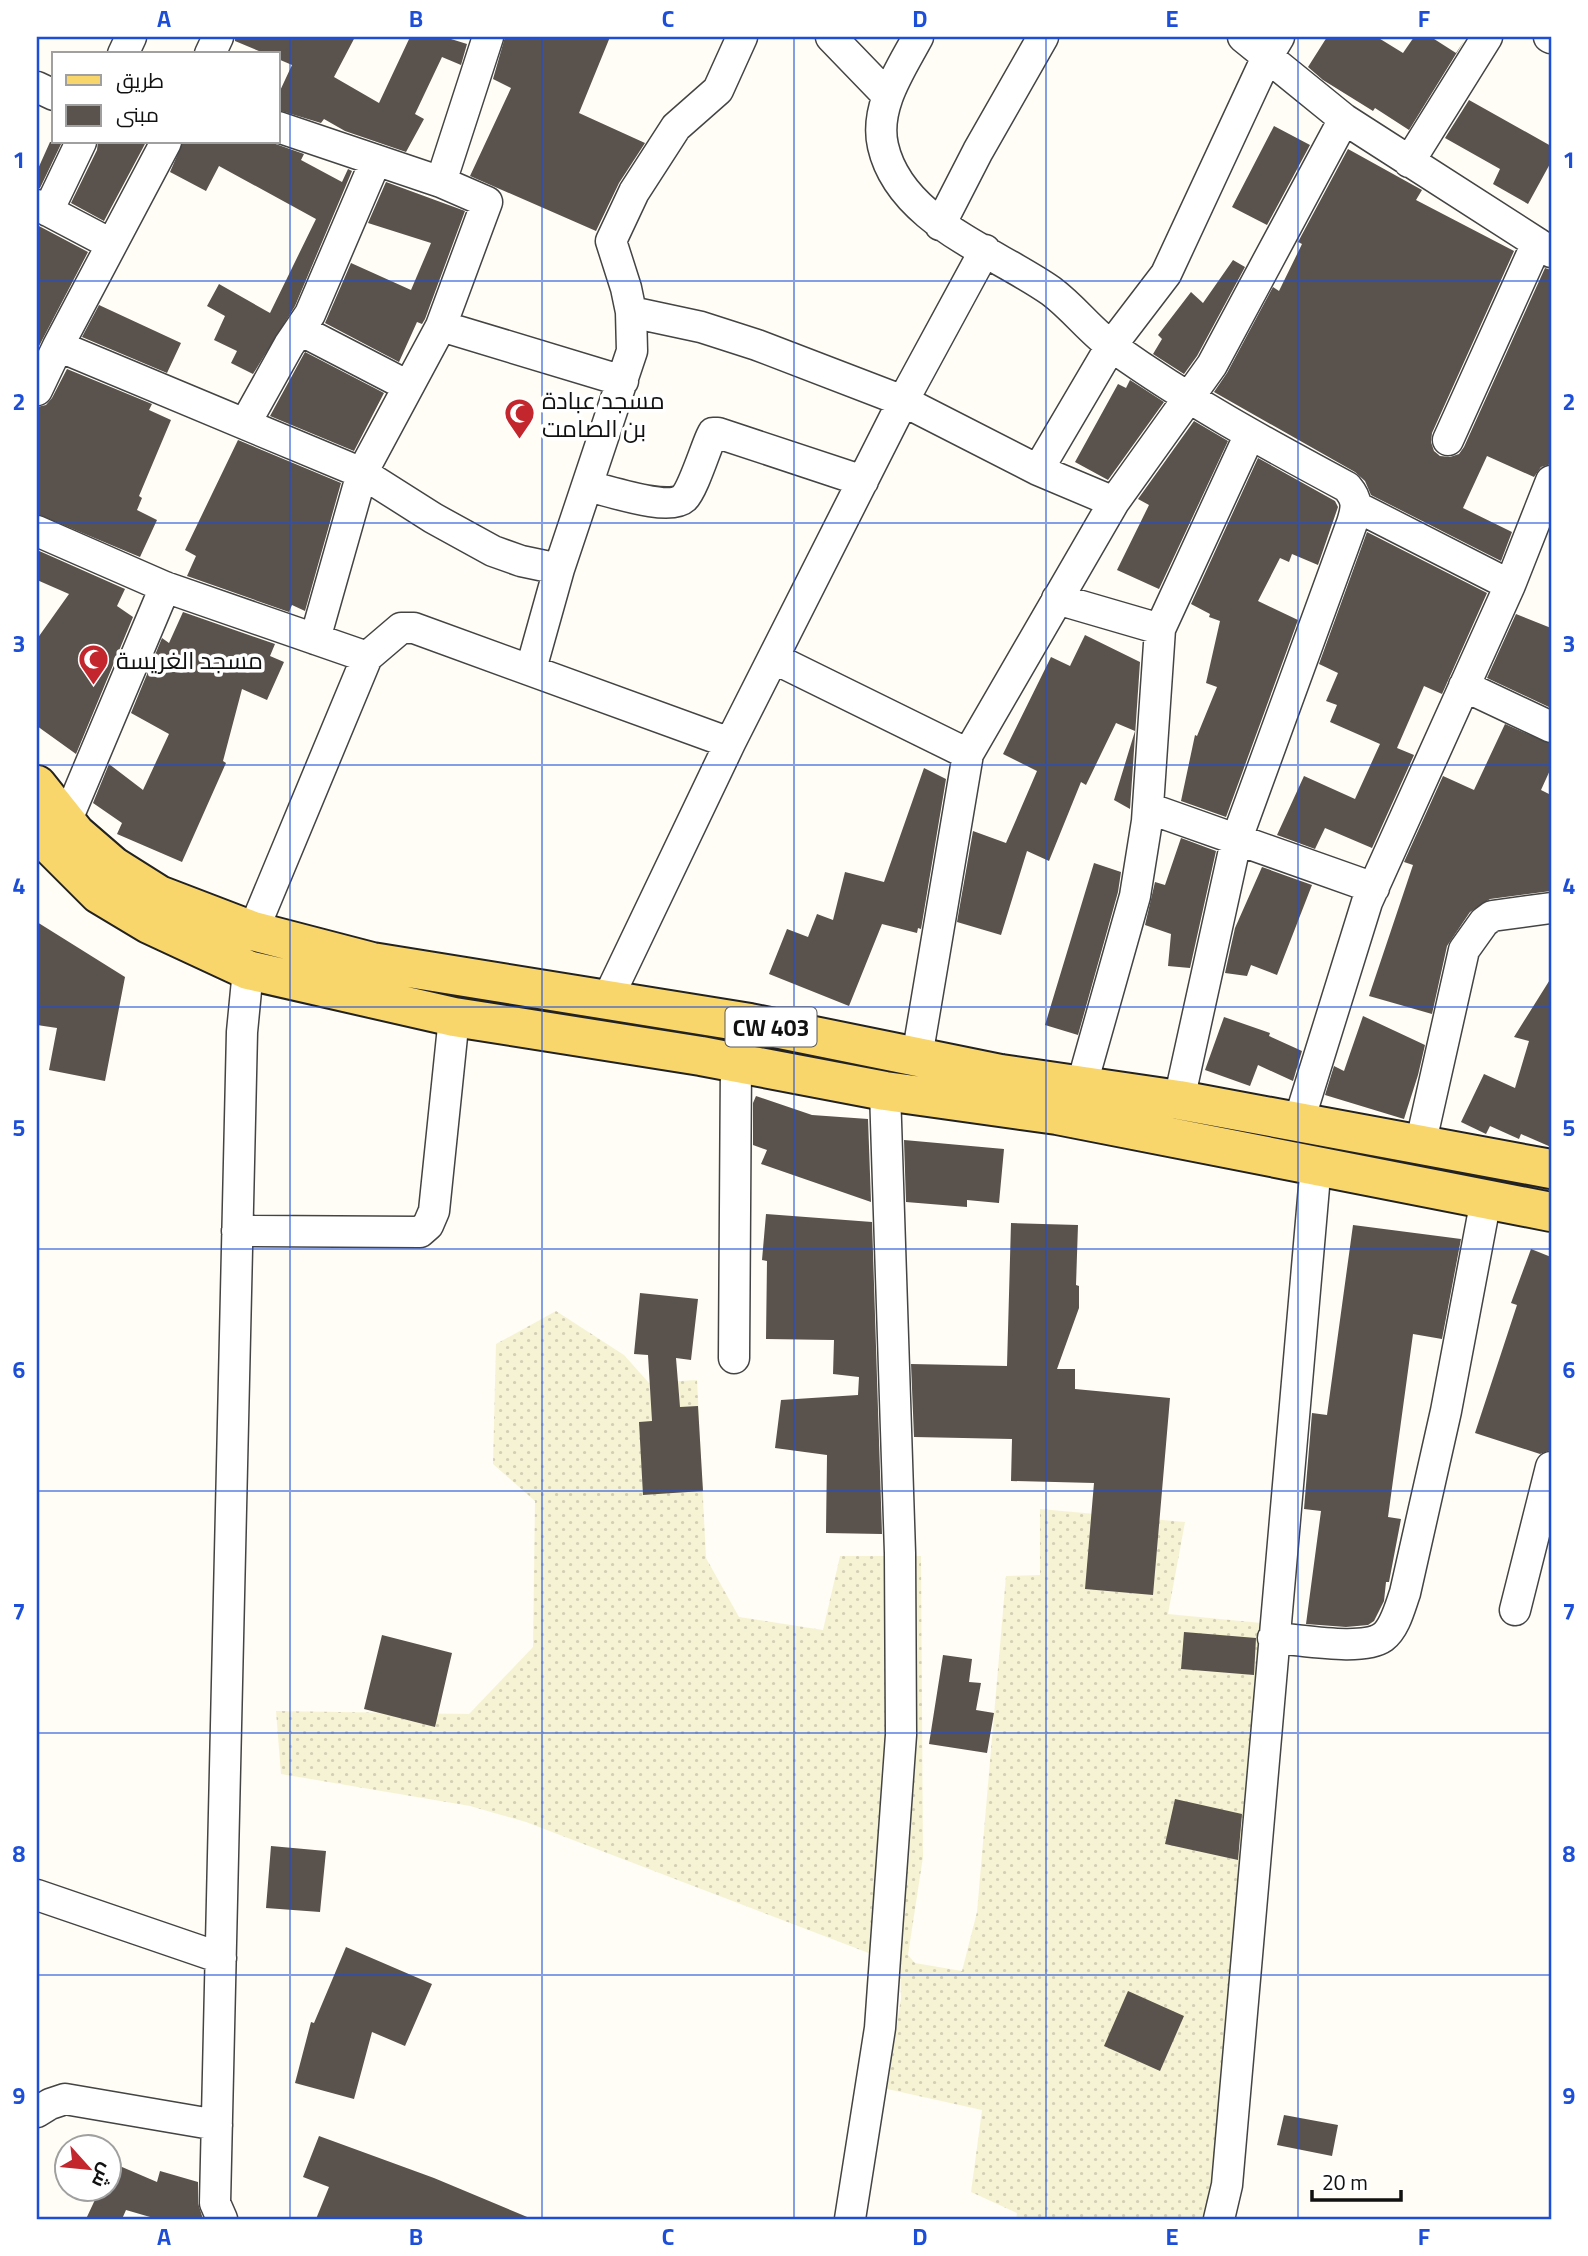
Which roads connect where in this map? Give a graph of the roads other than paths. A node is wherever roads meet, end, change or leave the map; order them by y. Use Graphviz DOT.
graph roads {
  1 [pos="488,37"];
  2 [pos="742,37"];
  3 [pos="831,37"];
  4 [pos="918,37"];
  5 [pos="1043,37"];
  6 [pos="1243,37"];
  7 [pos="1486,37"];
  8 [pos="1273,47"];
  9 [pos="887,95"];
  10 [pos="1344,119"];
  11 [pos="280,128"];
  12 [pos="80,144"];
  13 [pos="160,144"];
  14 [pos="376,160"];
  15 [pos="1409,162"];
  16 [pos="441,183"];
  17 [pos="43,208"];
  18 [pos="940,225"];
  19 [pos="111,244"];
  20 [pos="1544,248"];
  21 [pos="985,250"];
  22 [pos="631,312"];
  23 [pos="441,326"];
  24 [pos="300,330"];
  25 [pos="58,346"];
  26 [pos="1111,346"];
  27 [pos="623,381"];
  28 [pos="408,386"];
  29 [pos="37,390"];
  30 [pos="1189,400"];
  31 [pos="903,401"];
  32 [pos="245,424"];
  33 [pos="1250,435"];
  34 [pos="1448,440"];
  35 [pos="1038,470"];
  36 [pos="362,473"];
  37 [pos="863,481"];
  38 [pos="1551,481"];
  39 [pos="587,486"];
  40 [pos="1114,502"];
  41 [pos="1357,507"];
  42 [pos="37,531"];
  43 [pos="1540,543"];
  44 [pos="559,569"];
  45 [pos="1510,585"];
  46 [pos="165,587"];
  47 [pos="1058,600"];
  48 [pos="1160,629"];
  49 [pos="315,639"];
  50 [pos="367,657"];
  51 [pos="773,658"];
  52 [pos="531,669"];
  53 [pos="1464,686"];
  54 [pos="1551,727"];
  55 [pos="730,743"];
  56 [pos="968,754"];
  57 [pos="37,785"];
  58 [pos="1148,808"];
  59 [pos="51,827"];
  60 [pos="1236,841"];
  61 [pos="1374,888"];
  62 [pos="1551,908"];
  63 [pos="253,931"];
  64 [pos="248,970"];
  65 [pos="608,998"];
  66 [pos="454,1017"];
  67 [pos="916,1057"];
  68 [pos="736,1062"];
  69 [pos="1082,1084"];
  70 [pos="885,1091"];
  71 [pos="1179,1100"];
  72 [pos="1298,1124"];
  73 [pos="1420,1146"];
  74 [pos="1316,1164"];
  75 [pos="1551,1169"];
  76 [pos="1486,1199"];
  77 [pos="1551,1212"];
  78 [pos="237,1231"];
  79 [pos="734,1358"];
  80 [pos="1551,1467"];
  81 [pos="1515,1610"];
  82 [pos="1273,1638"];
  83 [pos="37,1895"];
  84 [pos="221,1958"];
  85 [pos="37,2112"];
  86 [pos="217,2125"];
  87 [pos="222,2219"];
  88 [pos="850,2219"];
  89 [pos="1219,2219"];
  1 -- 16 [label="street"];
  2 -- 22 [label="street"];
  3 -- 9 [label="street"];
  4 -- 9 [label="street"];
  5 -- 18 [label="street"];
  6 -- 8 [label="street"];
  7 -- 15 [label="street"];
  8 -- 10 [label="street"];
  8 -- 26 [label="street"];
  9 -- 18 [label="street"];
  10 -- 15 [label="street"];
  10 -- 30 [label="street"];
  11 -- 14 [label="street"];
  12 -- 17 [label="street"];
  13 -- 19 [label="street"];
  14 -- 16 [label="street"];
  14 -- 24 [label="street"];
  15 -- 20 [label="street"];
  16 -- 23 [label="street"];
  17 -- 19 [label="street"];
  18 -- 21 [label="street"];
  19 -- 25 [label="street"];
  20 -- 34 [label="street"];
  21 -- 26 [label="street"];
  21 -- 31 [label="street"];
  22 -- 27 [label="street"];
  22 -- 31 [label="street"];
  23 -- 27 [label="street"];
  23 -- 28 [label="street"];
  24 -- 28 [label="street"];
  24 -- 32 [label="street"];
  25 -- 29 [label="street"];
  25 -- 32 [label="street"];
  26 -- 30 [label="street"];
  26 -- 35 [label="street"];
  27 -- 39 [label="street"];
  28 -- 36 [label="street"];
  30 -- 33 [label="street"];
  30 -- 40 [label="street"];
  31 -- 35 [label="street"];
  31 -- 37 [label="street"];
  32 -- 36 [label="street"];
  33 -- 41 [label="street"];
  33 -- 48 [label="street"];
  35 -- 40 [label="street"];
  36 -- 44 [label="street"];
  36 -- 49 [label="street"];
  37 -- 39 [label="street"];
  37 -- 51 [label="street"];
  38 -- 43 [label="street"];
  39 -- 44 [label="street"];
  40 -- 47 [label="street"];
  41 -- 45 [label="street"];
  41 -- 60 [label="street"];
  42 -- 46 [label="street"];
  43 -- 45 [label="street"];
  44 -- 52 [label="street"];
  45 -- 53 [label="street"];
  46 -- 49 [label="street"];
  46 -- 59 [label="street"];
  47 -- 48 [label="street"];
  47 -- 56 [label="street"];
  48 -- 58 [label="street"];
  49 -- 50 [label="street"];
  50 -- 52 [label="street"];
  50 -- 63 [label="street"];
  51 -- 55 [label="street"];
  51 -- 56 [label="street"];
  52 -- 55 [label="street"];
  53 -- 54 [label="street"];
  53 -- 61 [label="street"];
  55 -- 65 [label="street"];
  56 -- 67 [label="street"];
  57 -- 59 [label="main road, CW 403"];
  58 -- 60 [label="street"];
  58 -- 69 [label="street"];
  59 -- 63 [label="main road, CW 403"];
  59 -- 64 [label="main road, CW 403"];
  60 -- 61 [label="street"];
  60 -- 71 [label="street"];
  61 -- 72 [label="street"];
  62 -- 73 [label="street"];
  63 -- 65 [label="main road, CW 403"];
  64 -- 66 [label="main road, CW 403"];
  64 -- 78 [label="street"];
  65 -- 67 [label="main road, CW 403"];
  66 -- 68 [label="main road, CW 403"];
  66 -- 78 [label="street"];
  67 -- 69 [label="main road, CW 403"];
  68 -- 70 [label="main road, CW 403"];
  68 -- 79 [label="street"];
  69 -- 71 [label="main road, CW 403"];
  70 -- 74 [label="main road, CW 403"];
  70 -- 88 [label="street"];
  71 -- 72 [label="main road, CW 403"];
  72 -- 73 [label="main road, CW 403"];
  73 -- 75 [label="main road, CW 403"];
  74 -- 76 [label="main road, CW 403"];
  74 -- 82 [label="street"];
  76 -- 77 [label="main road, CW 403"];
  76 -- 82 [label="street"];
  78 -- 84 [label="street"];
  80 -- 81 [label="street"];
  82 -- 89 [label="street"];
  83 -- 84 [label="street"];
  84 -- 86 [label="street"];
  85 -- 86 [label="street"];
  86 -- 87 [label="street"];
}
